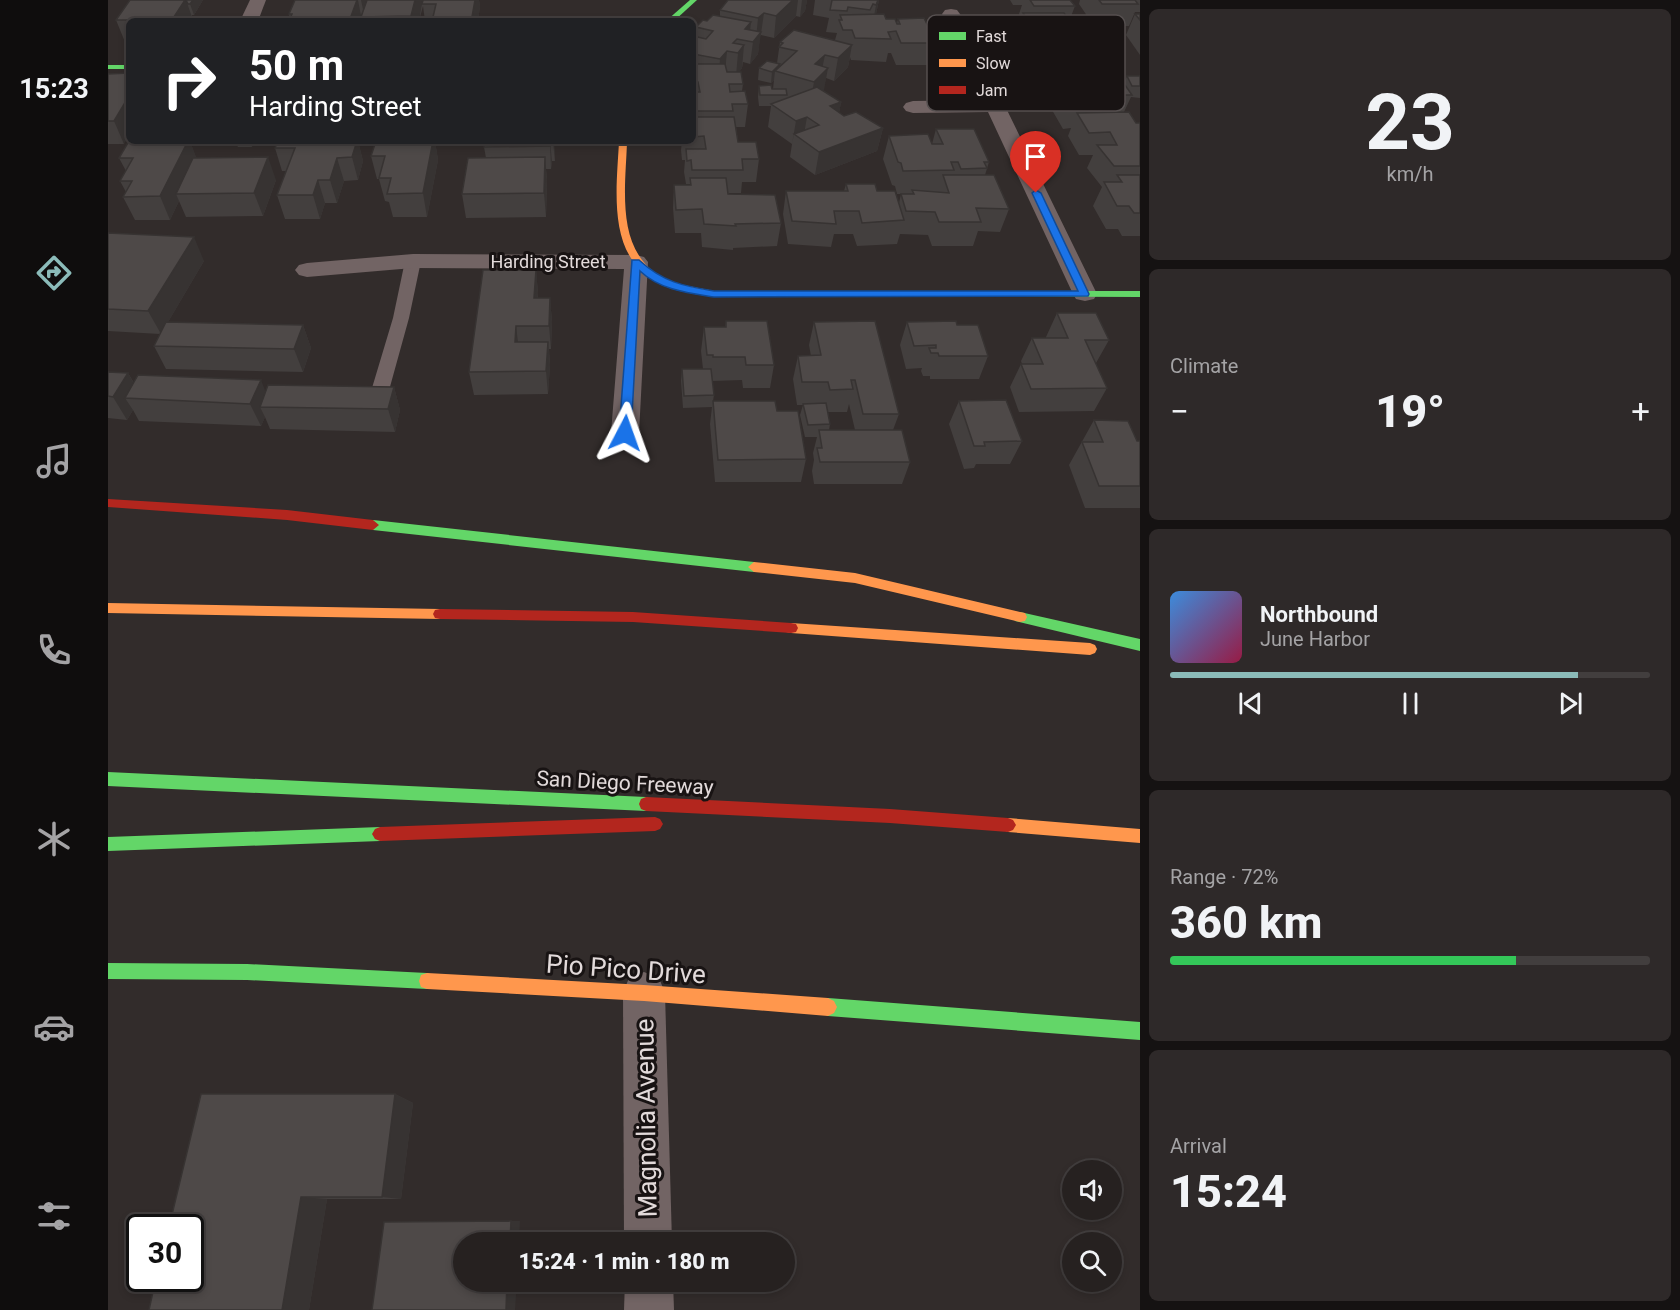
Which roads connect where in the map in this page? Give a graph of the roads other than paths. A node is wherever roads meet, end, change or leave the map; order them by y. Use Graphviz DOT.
graph roads {
  1 [pos="258,0"];
  2 [pos="694,0"];
  3 [pos="250,18"];
  4 [pos="673,18"];
  5 [pos="108,67"];
  6 [pos="126,67"];
  7 [pos="913,107"];
  8 [pos="927,107"];
  9 [pos="997,111"];
  10 [pos="623,144"];
  11 [pos="413,261"];
  12 [pos="636,262"];
  13 [pos="307,270"];
  14 [pos="1084,294"];
  15 [pos="1140,294"];
  16 [pos="332,392"];
  17 [pos="625,433"];
  18 [pos="108,503"];
  19 [pos="108,608"];
  20 [pos="1140,645"];
  21 [pos="1140,653"];
  22 [pos="108,779"];
  23 [pos="890,816"];
  24 [pos="724,822"];
  25 [pos="665,824"];
  26 [pos="1140,836"];
  27 [pos="108,844"];
  28 [pos="108,971"];
  29 [pos="644,993"];
  30 [pos="1140,1030"];
  31 [pos="648,1232"];
  32 [pos="649,1292"];
  33 [pos="649,1310"];
  1 -- 3 [label="street"];
  2 -- 4 [label="main road"];
  5 -- 6 [label="main road"];
  7 -- 8 [label="street"];
  9 -- 14 [label="street"];
  10 -- 12 [label="main road"];
  11 -- 12 [label="street, Harding Street"];
  11 -- 13 [label="street, Harding Street"];
  11 -- 16 [label="lane"];
  12 -- 14 [label="main road, Harding Street"];
  12 -- 17 [label="street"];
  14 -- 15 [label="main road, Harding Street"];
  18 -- 20 [label="main road"];
  19 -- 21 [label="main road"];
  22 -- 23 [label="main road, San Diego Freeway"];
  23 -- 24 [label="main road"];
  23 -- 26 [label="main road, San Diego Freeway"];
  25 -- 27 [label="main road"];
  28 -- 29 [label="main road, Pio Pico Drive"];
  29 -- 30 [label="main road, Pio Pico Drive"];
  29 -- 31 [label="street, Magnolia Avenue"];
  32 -- 33 [label="street"];
}
